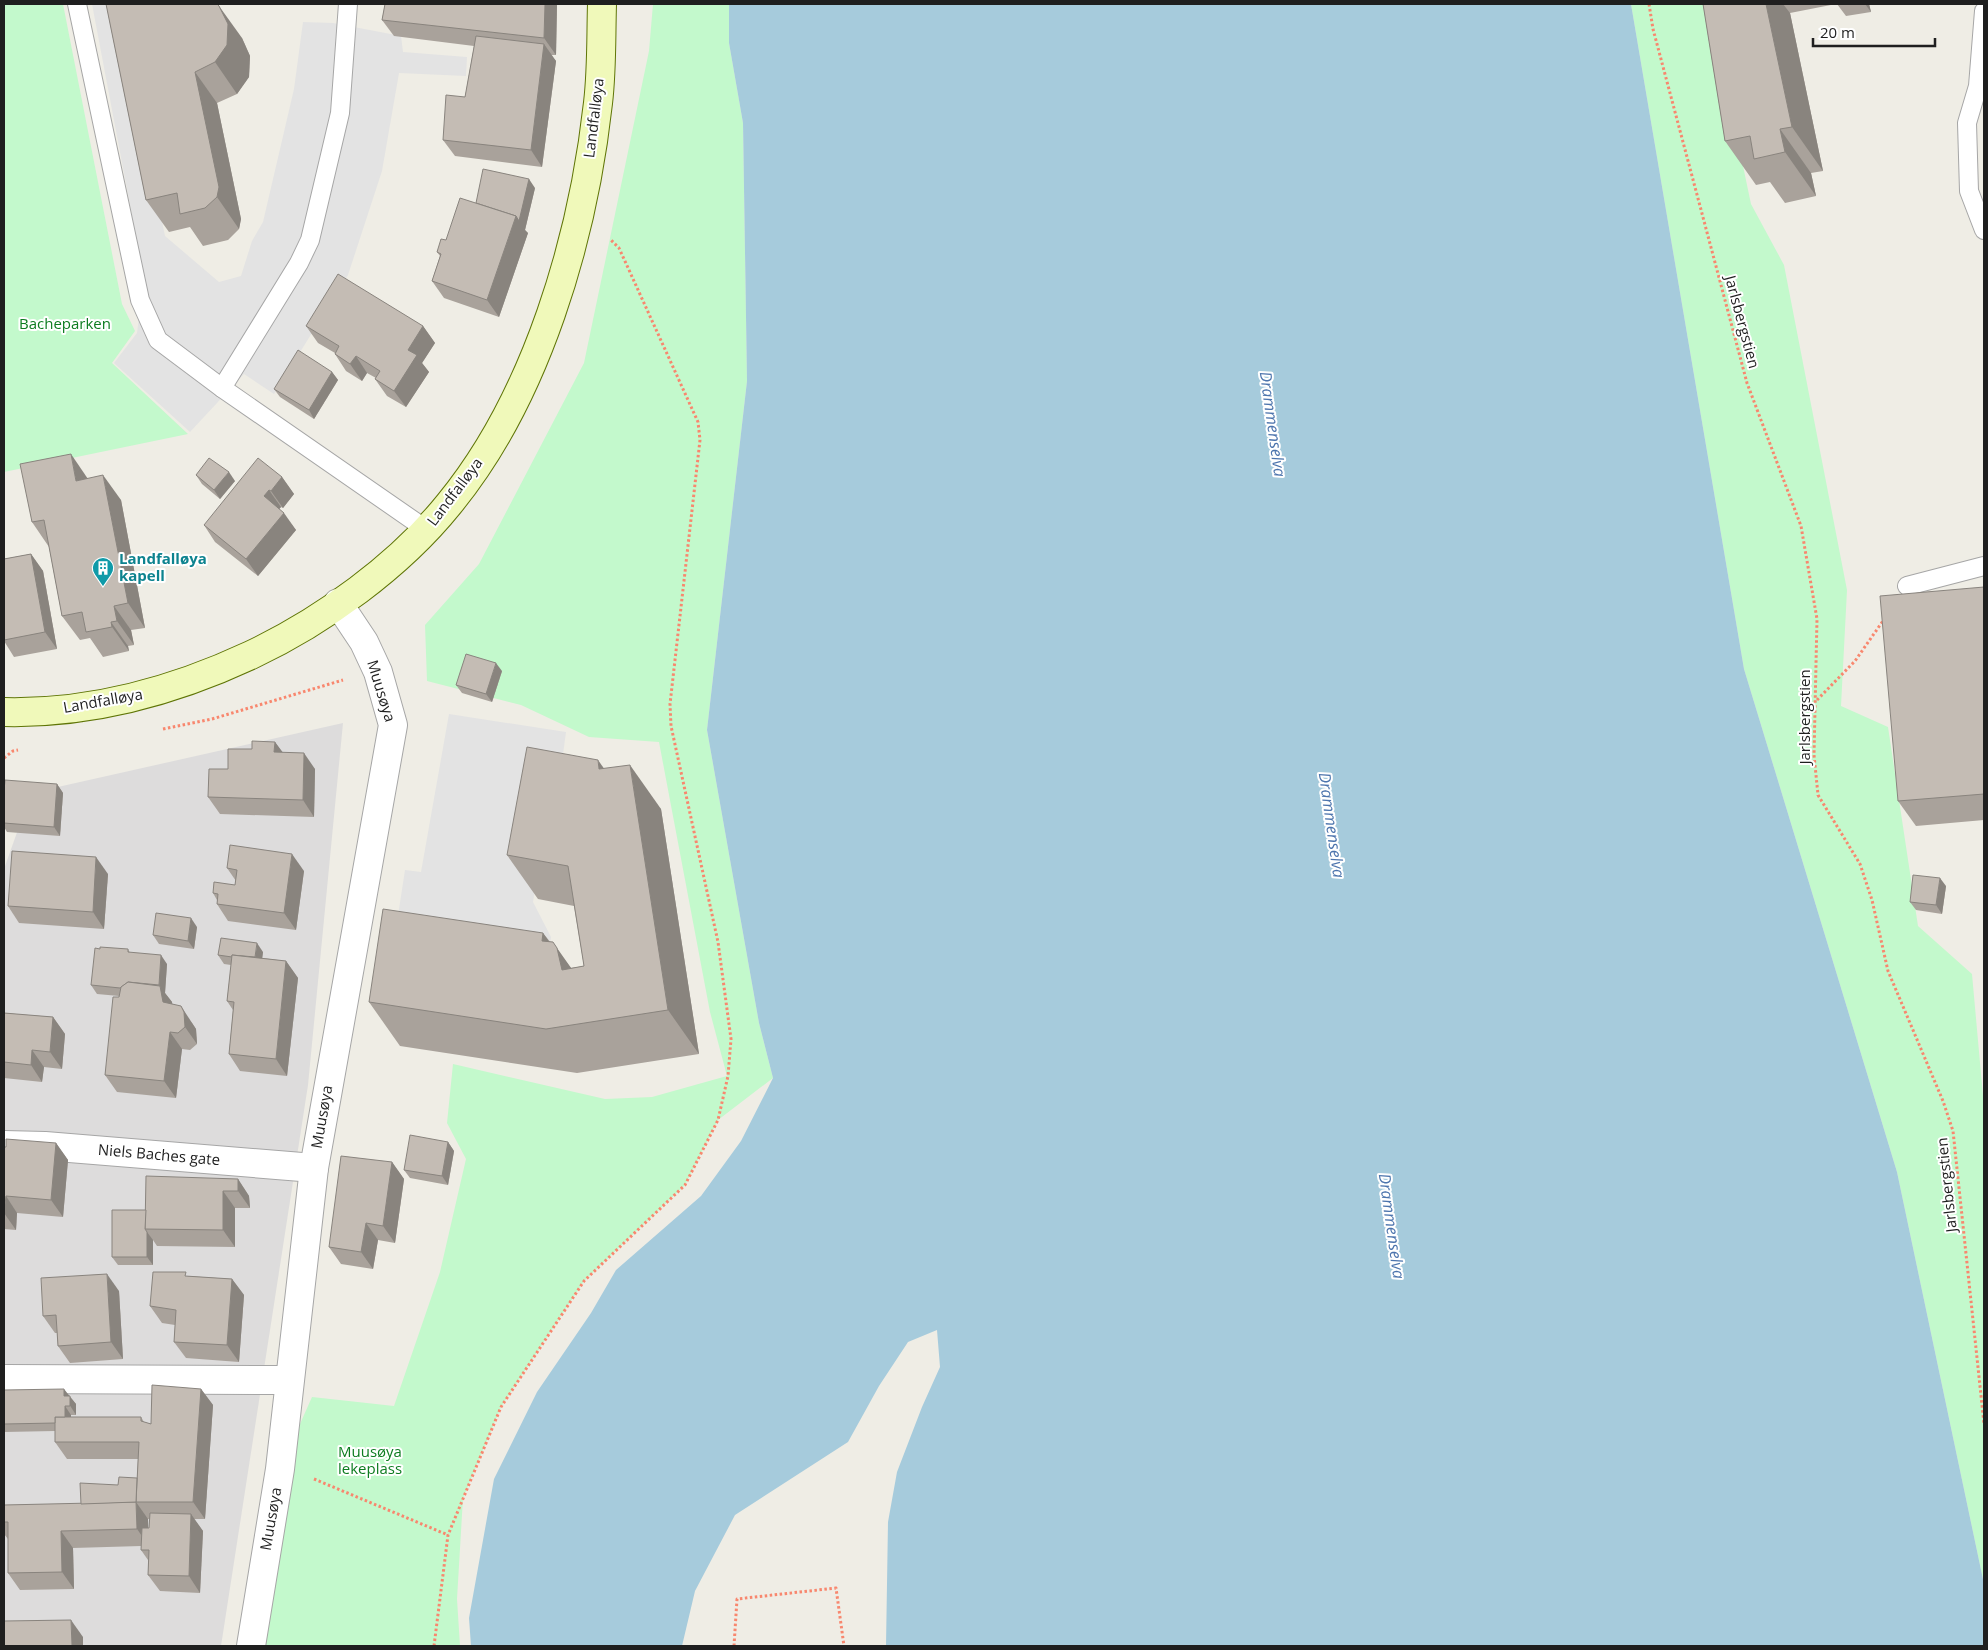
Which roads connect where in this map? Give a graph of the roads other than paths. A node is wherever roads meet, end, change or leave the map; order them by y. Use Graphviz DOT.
graph roads {
  1 [pos="77,4"];
  2 [pos="348,4"];
  3 [pos="602,4"];
  4 [pos="1984,11"];
  5 [pos="1984,230"];
  6 [pos="222,388"];
  7 [pos="427,530"];
  8 [pos="1984,566"];
  9 [pos="1907,586"];
  10 [pos="338,603"];
  11 [pos="4,712"];
  12 [pos="4,1145"];
  13 [pos="314,1168"];
  14 [pos="4,1379"];
  15 [pos="289,1380"];
  16 [pos="251,1646"];
  1 -- 6 [label="lane"];
  2 -- 6 [label="lane"];
  3 -- 7 [label="main road, Landfalløya"];
  4 -- 5 [label="lane"];
  6 -- 7 [label="lane"];
  7 -- 10 [label="main road, Landfalløya"];
  8 -- 9 [label="lane"];
  10 -- 11 [label="main road, Landfalløya"];
  10 -- 13 [label="street, Muusøya"];
  12 -- 13 [label="street, Niels Baches gate"];
  13 -- 15 [label="street, Muusøya"];
  14 -- 15 [label="street"];
  15 -- 16 [label="street, Muusøya"];
}
